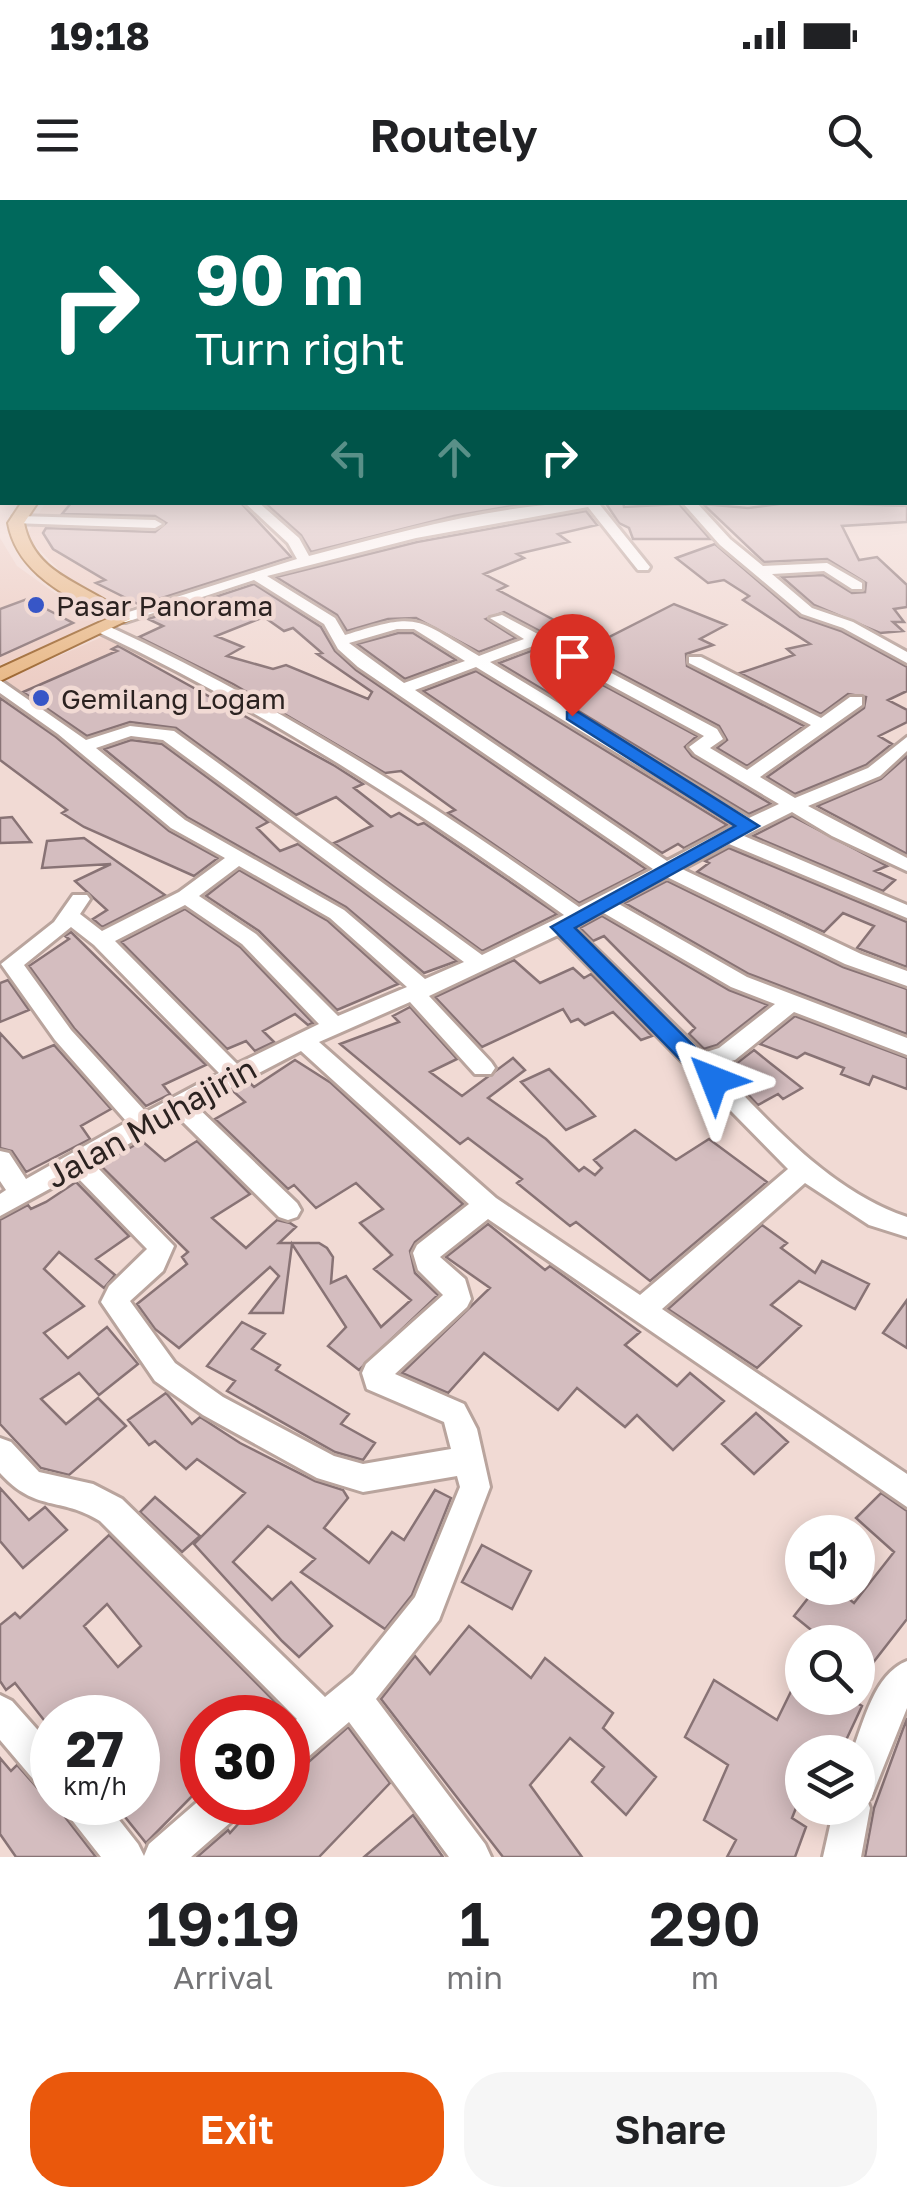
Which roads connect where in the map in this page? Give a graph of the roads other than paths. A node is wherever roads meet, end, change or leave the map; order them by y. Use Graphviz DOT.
graph roads {
  1 [pos="13,526"];
  2 [pos="277,526"];
  3 [pos="468,526"];
  4 [pos="612,526"];
  5 [pos="713,526"];
  6 [pos="306,562"];
  7 [pos="643,567"];
  8 [pos="757,570"];
  9 [pos="256,575"];
  10 [pos="857,586"];
  11 [pos="497,618"];
  12 [pos="112,624"];
  13 [pos="538,639"];
  14 [pos="340,641"];
  15 [pos="907,658"];
  16 [pos="480,660"];
  17 [pos="694,660"];
  18 [pos="0,675"];
  19 [pos="0,685"];
  20 [pos="403,689"];
  21 [pos="856,701"];
  22 [pos="823,724"];
  23 [pos="84,746"];
  24 [pos="903,752"];
  25 [pos="748,778"];
  26 [pos="791,805"];
  27 [pos="749,826"];
  28 [pos="730,837"];
  29 [pos="238,857"];
  30 [pos="907,865"];
  31 [pos="666,869"];
  32 [pos="186,896"];
  33 [pos="605,905"];
  34 [pos="907,912"];
  35 [pos="571,922"];
  36 [pos="101,940"];
  37 [pos="482,964"];
  38 [pos="907,978"];
  39 [pos="420,992"];
  40 [pos="789,1004"];
  41 [pos="334,1026"];
  42 [pos="303,1040"];
  43 [pos="907,1048"];
  44 [pos="698,1062"];
  45 [pos="484,1068"];
  46 [pos="234,1075"];
  47 [pos="180,1104"];
  48 [pos="144,1124"];
  49 [pos="0,1160"];
  50 [pos="77,1162"];
  51 [pos="806,1167"];
  52 [pos="10,1199"];
  53 [pos="487,1206"];
  54 [pos="288,1210"];
  55 [pos="907,1228"];
  56 [pos="643,1309"];
  57 [pos="0,1452"];
  58 [pos="468,1460"];
  59 [pos="907,1492"];
  60 [pos="907,1678"];
  61 [pos="352,1696"];
  62 [pos="0,1713"];
  63 [pos="323,1720"];
  64 [pos="310,1731"];
  65 [pos="875,1739"];
  66 [pos="30,1748"];
  67 [pos="99,1825"];
  68 [pos="200,1825"];
  69 [pos="849,1825"];
  70 [pos="166,1856"];
  71 [pos="124,1857"];
  72 [pos="472,1857"];
  73 [pos="842,1857"];
  1 -- 12 [label="main road"];
  2 -- 6 [label="street"];
  3 -- 6 [label="street"];
  4 -- 7 [label="street"];
  5 -- 8 [label="street"];
  6 -- 9 [label="street"];
  8 -- 10 [label="street"];
  8 -- 15 [label="street"];
  9 -- 12 [label="street"];
  9 -- 14 [label="street"];
  11 -- 13 [label="street"];
  12 -- 18 [label="main road"];
  12 -- 35 [label="street"];
  13 -- 16 [label="street"];
  13 -- 25 [label="street"];
  14 -- 16 [label="street"];
  14 -- 20 [label="street"];
  16 -- 20 [label="street"];
  16 -- 27 [label="street"];
  17 -- 22 [label="street"];
  19 -- 23 [label="street"];
  20 -- 31 [label="street"];
  21 -- 22 [label="street"];
  22 -- 25 [label="street"];
  23 -- 29 [label="street"];
  23 -- 37 [label="street"];
  24 -- 26 [label="street, Jalan Muhajirin"];
  25 -- 26 [label="street"];
  26 -- 27 [label="street, Jalan Muhajirin"];
  26 -- 30 [label="street"];
  27 -- 28 [label="street, Jalan Muhajirin"];
  28 -- 31 [label="street, Jalan Muhajirin"];
  28 -- 34 [label="street"];
  29 -- 32 [label="street"];
  29 -- 39 [label="street"];
  31 -- 33 [label="street, Jalan Muhajirin"];
  31 -- 38 [label="street"];
  32 -- 36 [label="street"];
  32 -- 41 [label="street"];
  33 -- 35 [label="street, Jalan Muhajirin"];
  33 -- 40 [label="street"];
  35 -- 37 [label="street, Jalan Muhajirin"];
  35 -- 44 [label="street"];
  36 -- 46 [label="street"];
  36 -- 48 [label="street"];
  37 -- 39 [label="street, Jalan Muhajirin"];
  39 -- 41 [label="street, Jalan Muhajirin"];
  39 -- 45 [label="street"];
  40 -- 43 [label="street"];
  40 -- 44 [label="street"];
  41 -- 42 [label="street, Jalan Muhajirin"];
  42 -- 46 [label="street, Jalan Muhajirin"];
  42 -- 53 [label="street"];
  44 -- 51 [label="street"];
  46 -- 47 [label="street, Jalan Muhajirin"];
  47 -- 48 [label="street, Jalan Muhajirin"];
  47 -- 54 [label="street"];
  48 -- 50 [label="street, Jalan Muhajirin"];
  49 -- 52 [label="street"];
  50 -- 52 [label="street, Jalan Muhajirin"];
  50 -- 58 [label="street"];
  51 -- 55 [label="street"];
  51 -- 56 [label="street"];
  53 -- 56 [label="street"];
  53 -- 58 [label="street"];
  56 -- 59 [label="street"];
  57 -- 63 [label="street"];
  58 -- 61 [label="street"];
  60 -- 65 [label="street"];
  61 -- 63 [label="street"];
  61 -- 72 [label="street"];
  62 -- 66 [label="street"];
  63 -- 64 [label="street"];
  67 -- 71 [label="street"];
  68 -- 70 [label="street"];
  69 -- 73 [label="street"];
}
